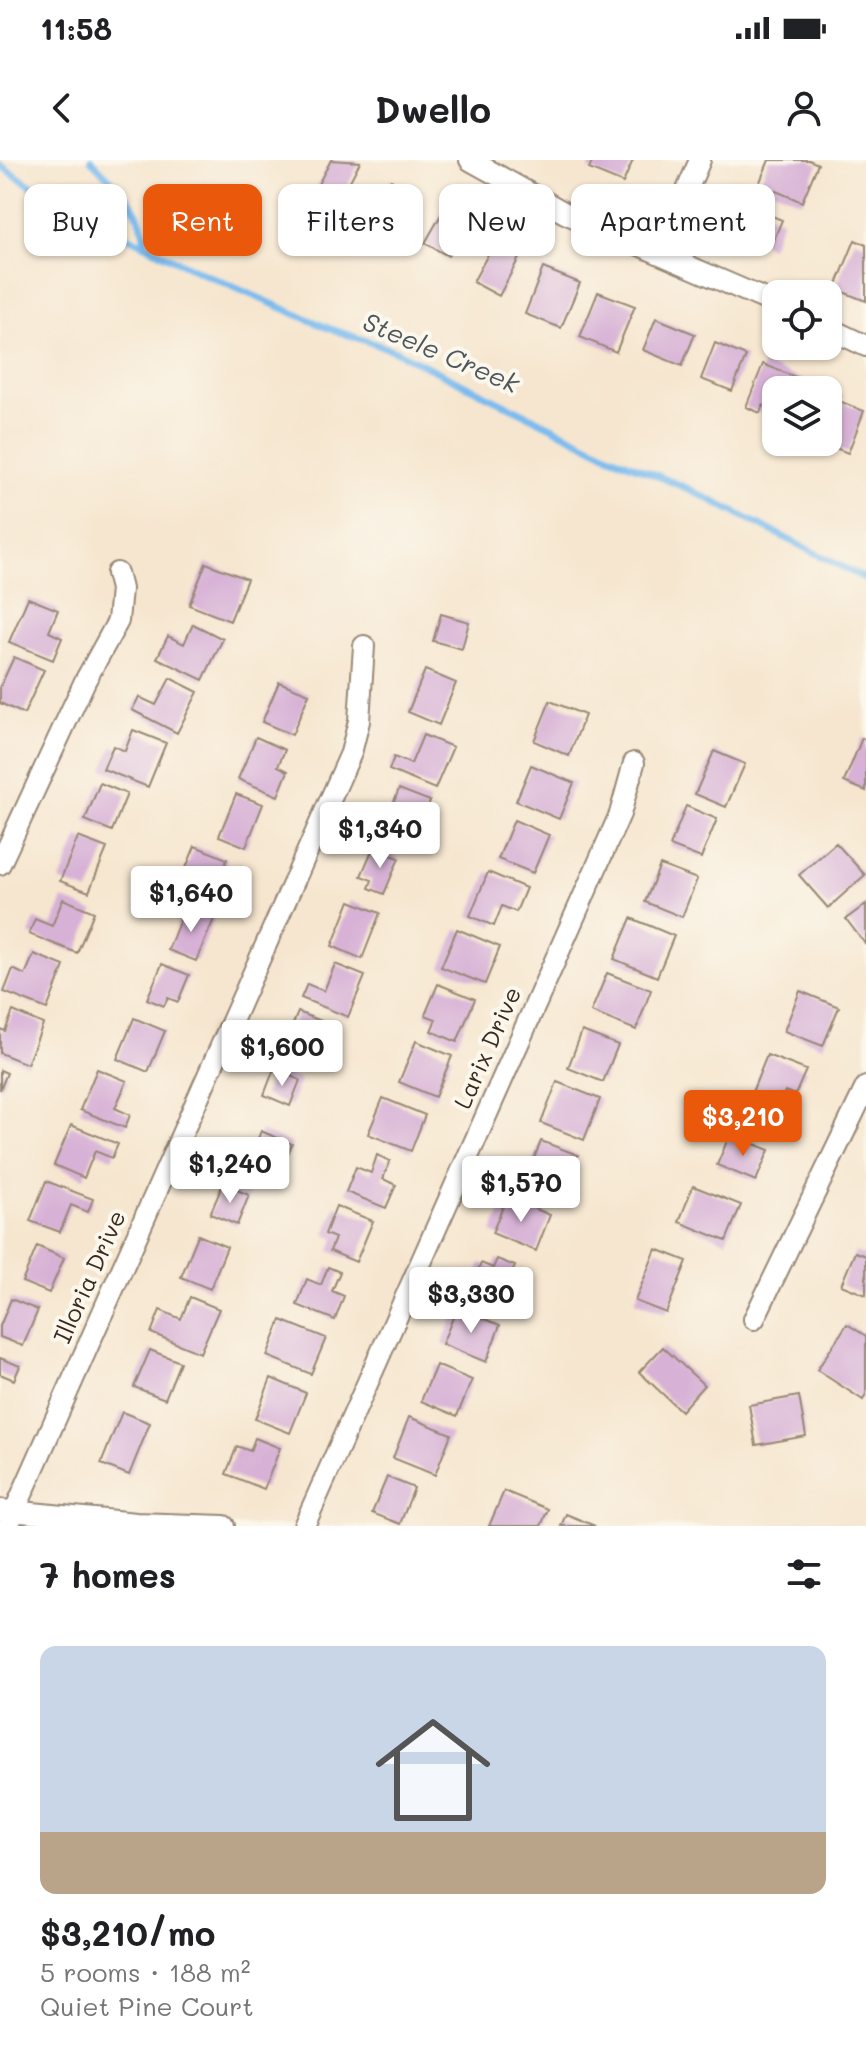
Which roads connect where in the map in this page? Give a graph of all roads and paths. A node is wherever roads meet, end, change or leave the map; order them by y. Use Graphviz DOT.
graph roads {
  1 [pos="470,160"];
  2 [pos="700,160"];
  3 [pos="690,184"];
  4 [pos="571,216"];
  5 [pos="667,256"];
  6 [pos="762,298"];
  7 [pos="842,335"];
  8 [pos="866,346"];
  9 [pos="117,573"];
  10 [pos="364,646"];
  11 [pos="634,763"];
  12 [pos="0,864"];
  13 [pos="866,1087"];
  14 [pos="754,1319"];
  15 [pos="7,1515"];
  16 [pos="224,1526"];
  17 [pos="304,1526"];
  1 -- 4 [label="street"];
  2 -- 3 [label="street"];
  5 -- 6 [label="street"];
  7 -- 8 [label="street"];
  9 -- 12 [label="street"];
  10 -- 15 [label="street, Illoria Drive"];
  11 -- 17 [label="street, Larix Drive"];
  13 -- 14 [label="street"];
  15 -- 16 [label="street"];
}
